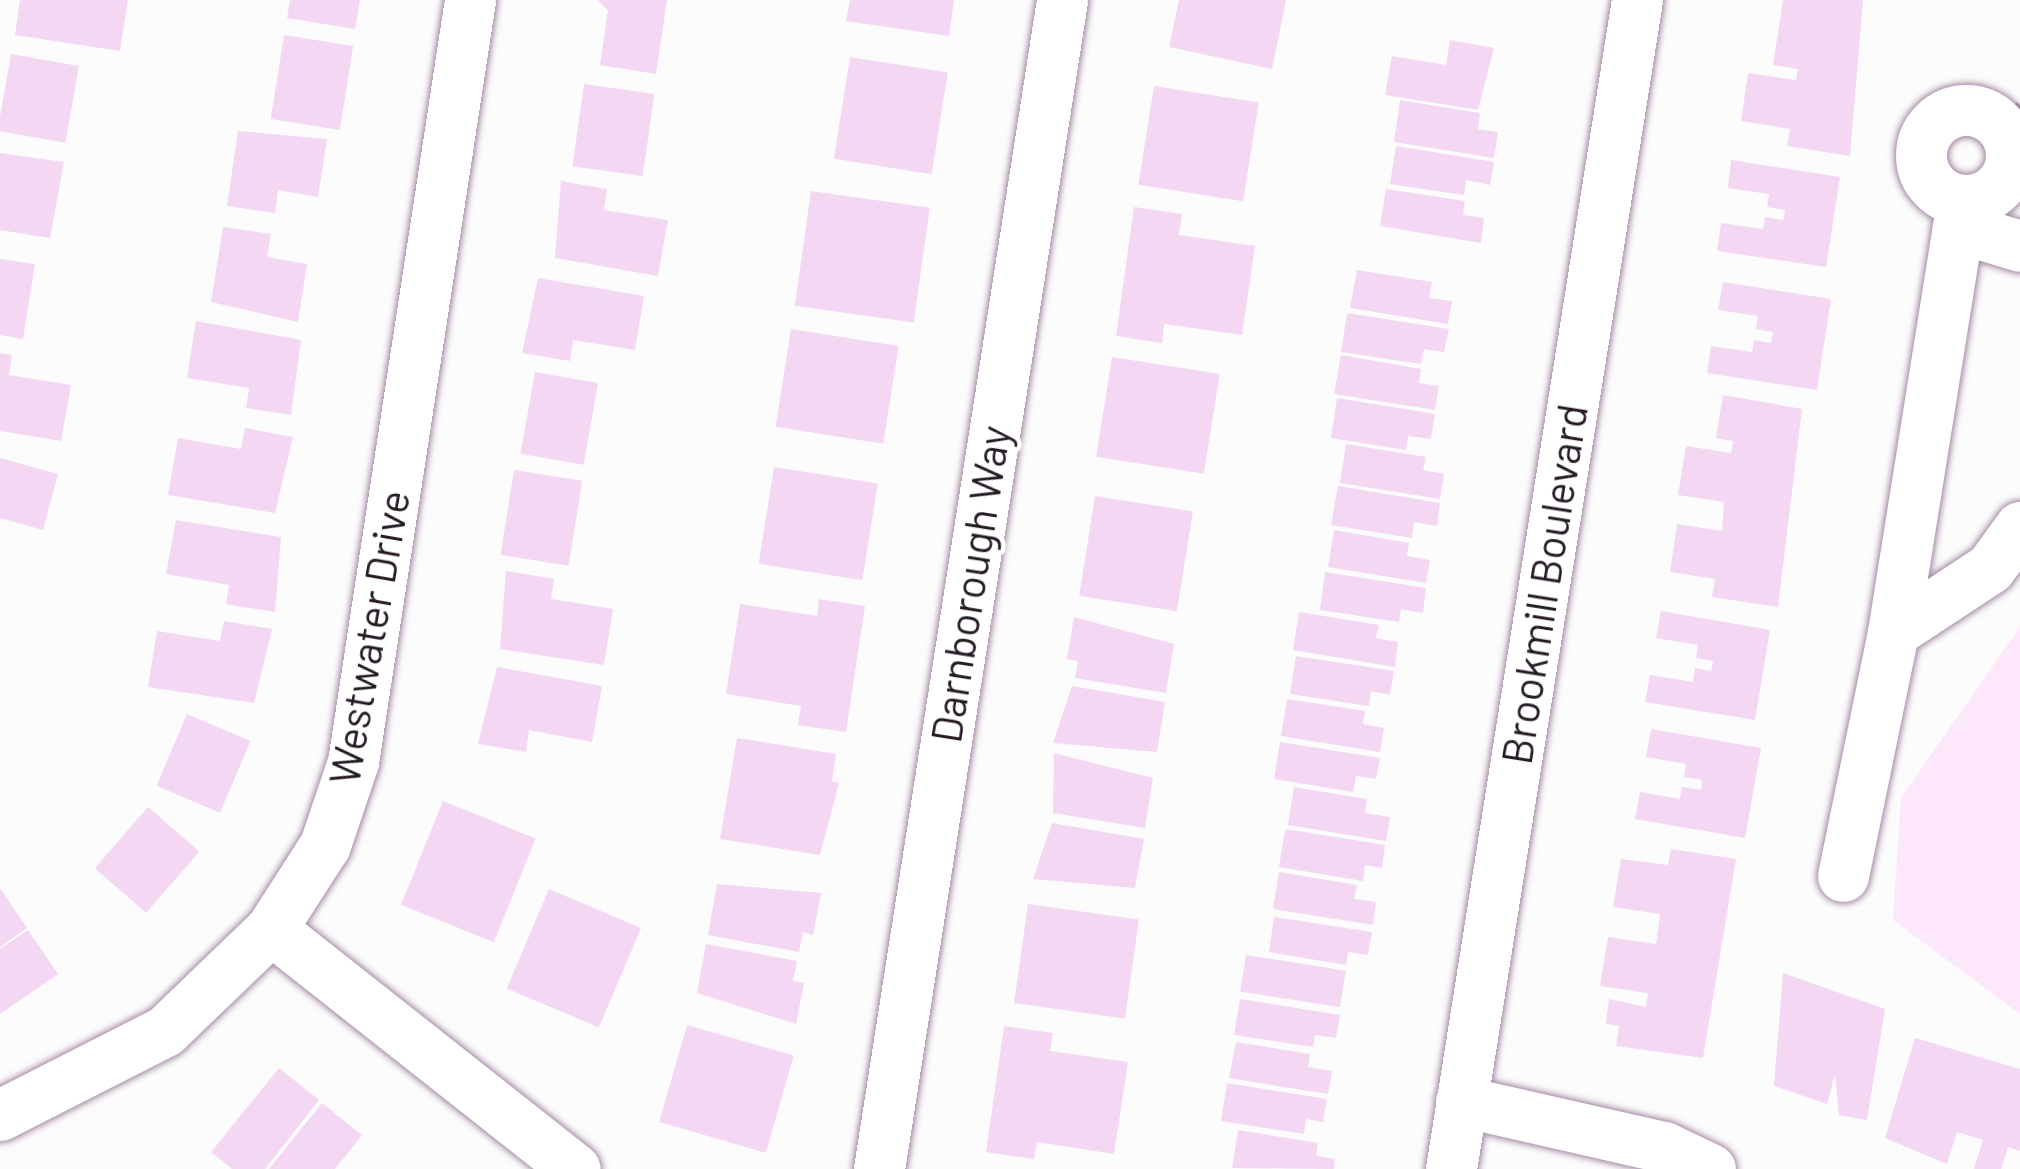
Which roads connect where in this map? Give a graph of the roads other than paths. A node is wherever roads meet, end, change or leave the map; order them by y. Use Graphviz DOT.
graph roads {
  1 [pos="470,0"];
  2 [pos="1062,0"];
  3 [pos="1637,0"];
  4 [pos="2010,115"];
  5 [pos="1961,214"];
  6 [pos="2020,246"];
  7 [pos="2020,527"];
  8 [pos="1893,632"];
  9 [pos="1843,876"];
  10 [pos="271,929"];
  11 [pos="1461,1101"];
  12 [pos="0,1115"];
  13 [pos="575,1169"];
  14 [pos="880,1169"];
  15 [pos="1451,1169"];
  16 [pos="1710,1169"];
  1 -- 10 [label="street, Westwater Drive"];
  2 -- 14 [label="street, Darnborough Way"];
  3 -- 11 [label="street, Brookmill Boulevard"];
  4 -- 5 [label="street"];
  4 -- 5 [label="street"];
  5 -- 6 [label="street"];
  5 -- 8 [label="street"];
  7 -- 8 [label="street"];
  8 -- 9 [label="street"];
  10 -- 12 [label="street, Westwater Drive"];
  10 -- 13 [label="street"];
  11 -- 15 [label="street, Brookmill Boulevard"];
  11 -- 16 [label="street"];
}
